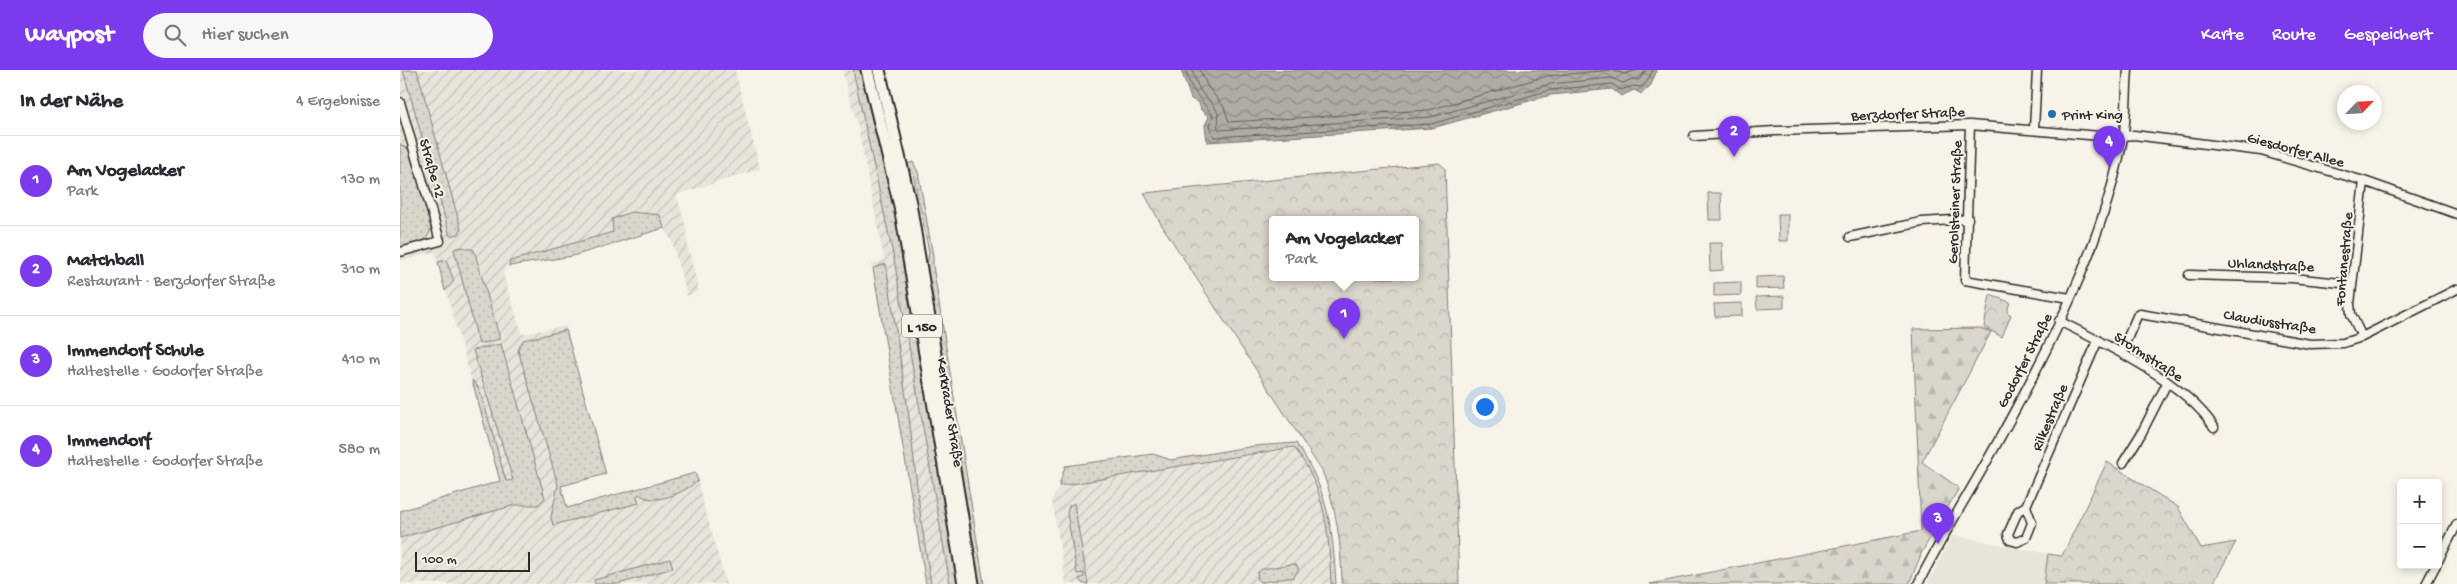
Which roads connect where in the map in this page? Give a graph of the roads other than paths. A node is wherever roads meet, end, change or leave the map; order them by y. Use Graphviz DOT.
graph roads {
  1 [pos="867,70"];
  2 [pos="879,70"];
  3 [pos="2037,70"];
  4 [pos="2128,70"];
  5 [pos="400,102"];
  6 [pos="1970,125"];
  7 [pos="2034,129"];
  8 [pos="1694,136"];
  9 [pos="2123,136"];
  10 [pos="2364,181"];
  11 [pos="2457,214"];
  12 [pos="1968,219"];
  13 [pos="1850,237"];
  14 [pos="400,252"];
  15 [pos="2189,274"];
  16 [pos="2352,284"];
  17 [pos="2457,289"];
  18 [pos="2070,298"];
  19 [pos="2059,321"];
  20 [pos="2362,337"];
  21 [pos="2098,340"];
  22 [pos="2121,353"];
  23 [pos="2167,383"];
  24 [pos="2214,427"];
  25 [pos="2122,463"];
  26 [pos="2026,506"];
  27 [pos="2457,524"];
  28 [pos="2442,553"];
  29 [pos="2434,569"];
  30 [pos="964,584"];
  31 [pos="973,584"];
  32 [pos="1918,584"];
  33 [pos="2426,584"];
  1 -- 30 [label="highway, Kerkrader Straße / L 150"];
  2 -- 31 [label="highway, Kerkrader Straße / L 150"];
  3 -- 7 [label="street"];
  4 -- 9 [label="street, Godorfer Straße"];
  5 -- 14 [label="street, Straße 12"];
  6 -- 7 [label="street, Berzdorfer Straße"];
  6 -- 8 [label="street, Berzdorfer Straße"];
  6 -- 12 [label="street, Gerolsteiner Straße"];
  7 -- 9 [label="street, Berzdorfer Straße"];
  9 -- 10 [label="street, Giesdorfer Allee"];
  9 -- 18 [label="street, Godorfer Straße"];
  10 -- 11 [label="street, Giesdorfer Allee"];
  10 -- 16 [label="street, Fontanestraße"];
  12 -- 13 [label="street"];
  12 -- 18 [label="street, Gerolsteiner Straße"];
  15 -- 16 [label="street, Uhlandstraße"];
  16 -- 20 [label="street, Fontanestraße"];
  17 -- 20 [label="street, Claudiusstraße"];
  18 -- 19 [label="street, Godorfer Straße"];
  19 -- 21 [label="street, Stormstraße"];
  19 -- 32 [label="street, Godorfer Straße"];
  20 -- 22 [label="street, Claudiusstraße"];
  21 -- 22 [label="street, Stormstraße"];
  21 -- 26 [label="street, Rilkestraße"];
  22 -- 23 [label="street, Stormstraße"];
  23 -- 24 [label="street, Stormstraße"];
  23 -- 25 [label="street"];
  27 -- 28 [label="street"];
  29 -- 33 [label="street"];
}
